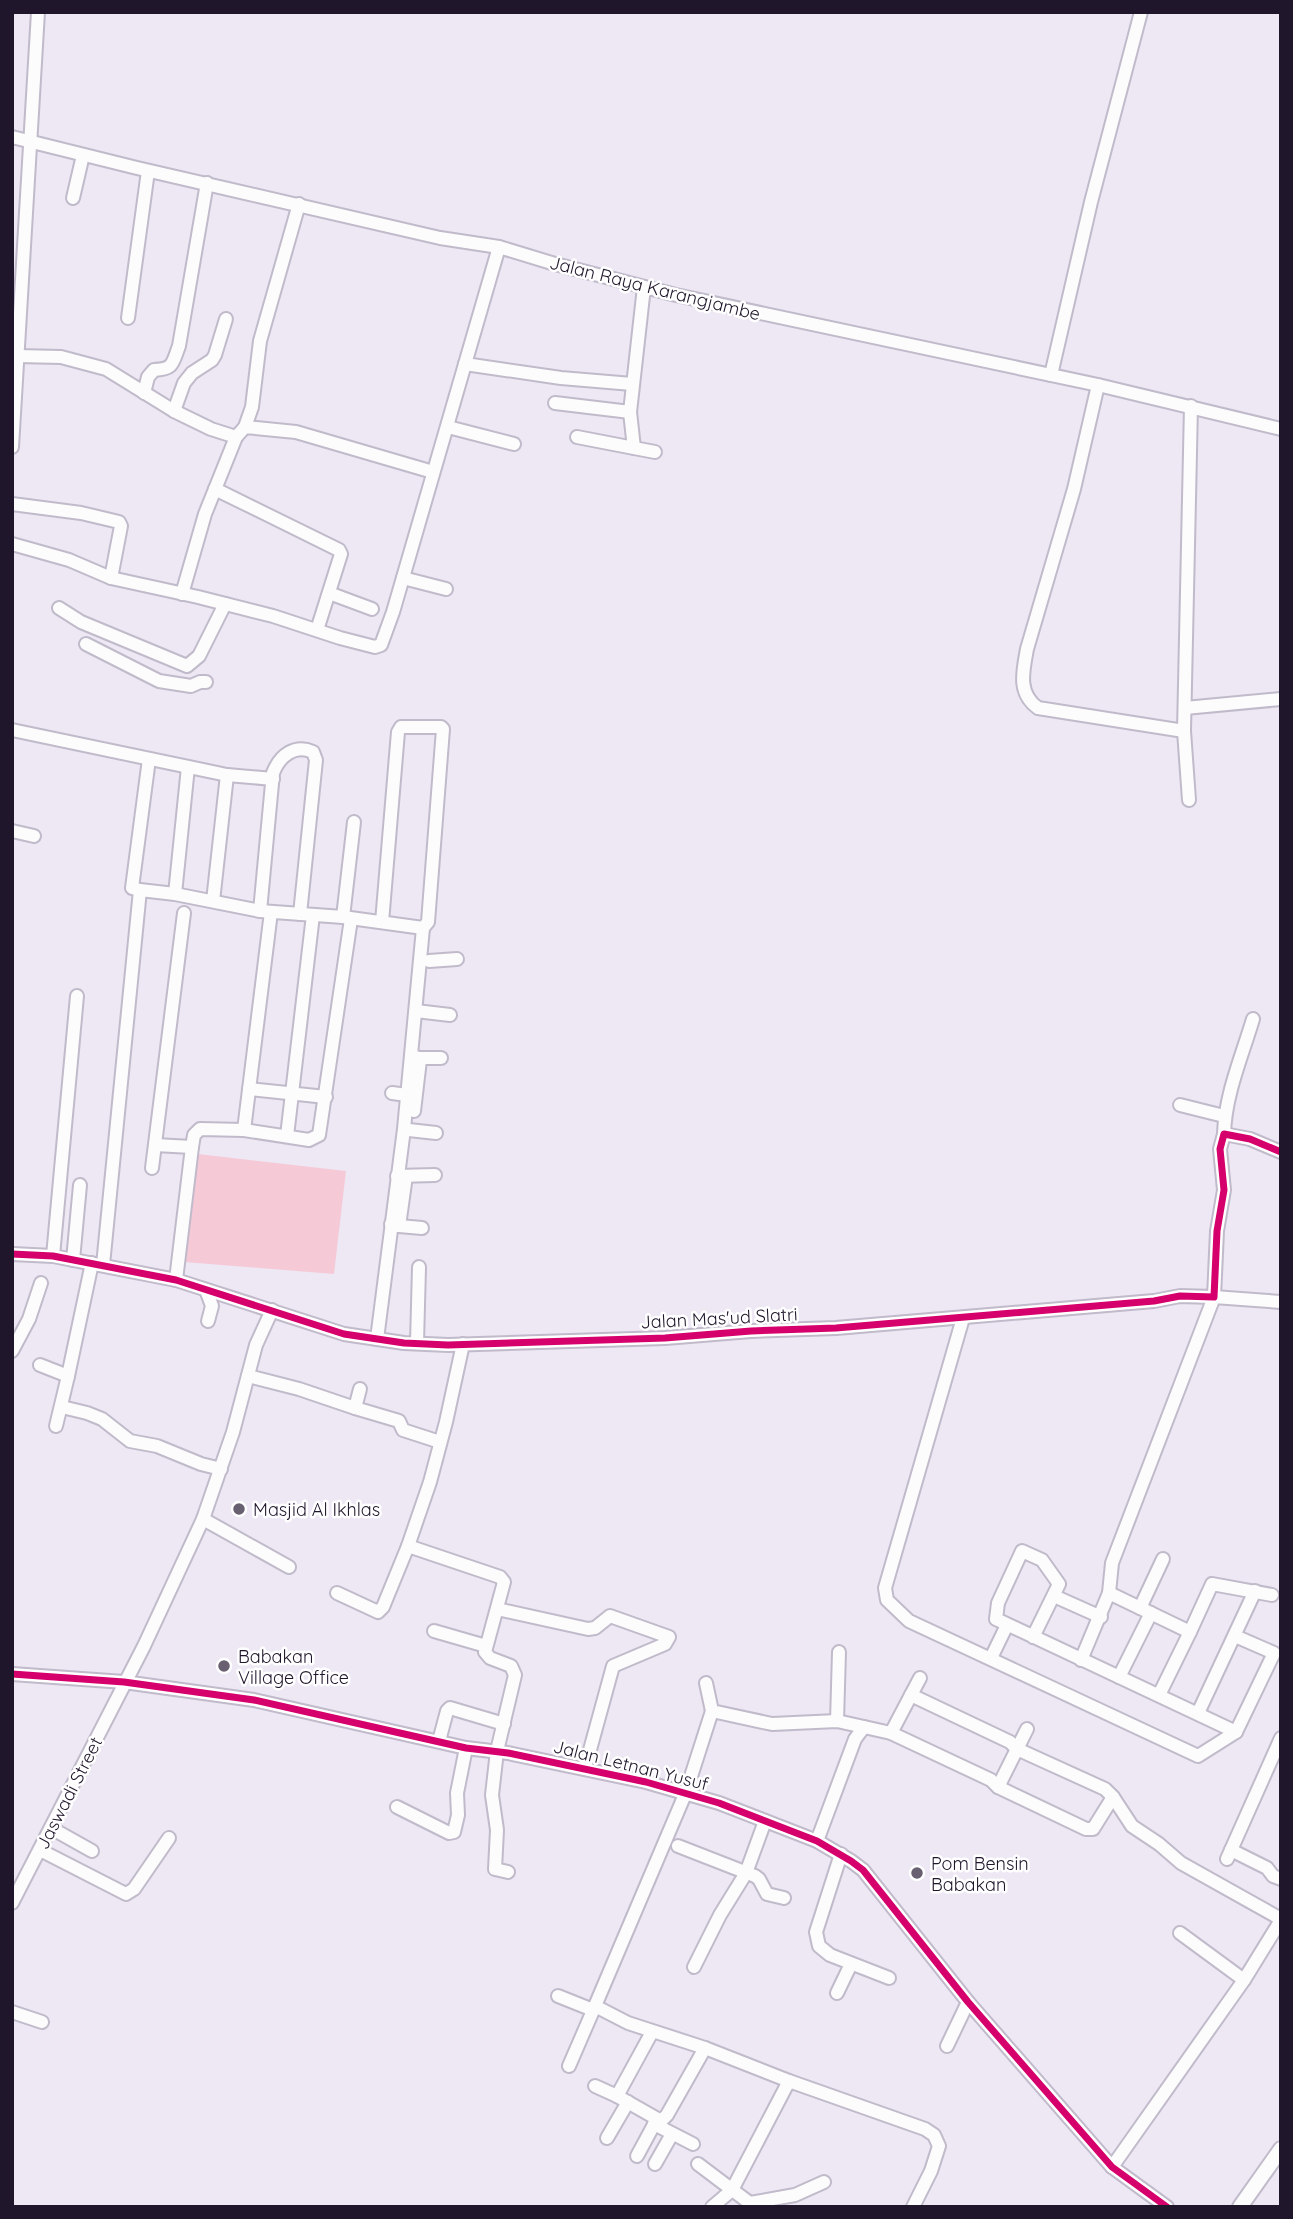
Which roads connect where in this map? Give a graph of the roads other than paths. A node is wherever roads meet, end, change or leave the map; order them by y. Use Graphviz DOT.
graph roads {
  1 [pos="38,12"];
  2 [pos="1141,12"];
  3 [pos="12,137"];
  4 [pos="31,141"];
  5 [pos="83,155"];
  6 [pos="148,171"];
  7 [pos="207,183"];
  8 [pos="74,198"];
  9 [pos="299,204"];
  10 [pos="499,247"];
  11 [pos="644,287"];
  12 [pos="128,318"];
  13 [pos="226,320"];
  14 [pos="17,356"];
  15 [pos="465,364"];
  16 [pos="1051,375"];
  17 [pos="632,384"];
  18 [pos="1098,386"];
  19 [pos="144,393"];
  20 [pos="555,403"];
  21 [pos="1191,406"];
  22 [pos="174,411"];
  23 [pos="630,412"];
  24 [pos="448,427"];
  25 [pos="1281,429"];
  26 [pos="240,432"];
  27 [pos="577,437"];
  28 [pos="514,444"];
  29 [pos="12,447"];
  30 [pos="634,448"];
  31 [pos="654,452"];
  32 [pos="433,472"];
  33 [pos="215,489"];
  34 [pos="12,504"];
  35 [pos="12,544"];
  36 [pos="111,578"];
  37 [pos="403,578"];
  38 [pos="446,589"];
  39 [pos="329,593"];
  40 [pos="182,594"];
  41 [pos="225,604"];
  42 [pos="59,608"];
  43 [pos="372,609"];
  44 [pos="317,630"];
  45 [pos="86,644"];
  46 [pos="187,666"];
  47 [pos="206,682"];
  48 [pos="181,685"];
  49 [pos="1281,699"];
  50 [pos="1185,708"];
  51 [pos="12,730"];
  52 [pos="1184,730"];
  53 [pos="149,759"];
  54 [pos="188,766"];
  55 [pos="227,775"];
  56 [pos="273,779"];
  57 [pos="1189,800"];
  58 [pos="354,822"];
  59 [pos="12,831"];
  60 [pos="34,835"];
  61 [pos="140,890"];
  62 [pos="175,894"];
  63 [pos="213,901"];
  64 [pos="266,912"];
  65 [pos="184,913"];
  66 [pos="307,915"];
  67 [pos="347,918"];
  68 [pos="382,922"];
  69 [pos="423,928"];
  70 [pos="457,959"];
  71 [pos="425,961"];
  72 [pos="78,996"];
  73 [pos="420,1012"];
  74 [pos="450,1015"];
  75 [pos="1253,1019"];
  76 [pos="416,1057"];
  77 [pos="441,1058"];
  78 [pos="249,1090"];
  79 [pos="391,1093"];
  80 [pos="292,1094"];
  81 [pos="407,1095"];
  82 [pos="326,1097"];
  83 [pos="1180,1105"];
  84 [pos="1224,1116"];
  85 [pos="244,1130"];
  86 [pos="406,1130"];
  87 [pos="436,1133"];
  88 [pos="1224,1134"];
  89 [pos="287,1136"];
  90 [pos="155,1145"];
  91 [pos="192,1147"];
  92 [pos="1281,1152"];
  93 [pos="152,1168"];
  94 [pos="435,1175"];
  95 [pos="401,1176"];
  96 [pos="80,1185"];
  97 [pos="395,1225"];
  98 [pos="422,1228"];
  99 [pos="12,1254"];
  100 [pos="53,1256"];
  101 [pos="73,1260"];
  102 [pos="97,1264"];
  103 [pos="419,1267"];
  104 [pos="176,1280"];
  105 [pos="41,1283"];
  106 [pos="206,1290"];
  107 [pos="1214,1297"];
  108 [pos="1281,1302"];
  109 [pos="272,1310"];
  110 [pos="963,1318"];
  111 [pos="208,1321"];
  112 [pos="377,1339"];
  113 [pos="417,1343"];
  114 [pos="463,1344"];
  115 [pos="12,1351"];
  116 [pos="40,1365"];
  117 [pos="68,1376"];
  118 [pos="248,1376"];
  119 [pos="360,1389"];
  120 [pos="62,1407"];
  121 [pos="355,1408"];
  122 [pos="55,1426"];
  123 [pos="440,1442"];
  124 [pos="220,1469"];
  125 [pos="203,1519"];
  126 [pos="408,1546"];
  127 [pos="1163,1559"];
  128 [pos="289,1567"];
  129 [pos="1110,1588"];
  130 [pos="1255,1591"];
  131 [pos="337,1593"];
  132 [pos="1272,1595"];
  133 [pos="1054,1596"];
  134 [pos="497,1609"];
  135 [pos="1145,1610"];
  136 [pos="1101,1617"];
  137 [pos="1007,1625"];
  138 [pos="434,1631"];
  139 [pos="1190,1632"];
  140 [pos="1235,1636"];
  141 [pos="1033,1637"];
  142 [pos="486,1646"];
  143 [pos="839,1653"];
  144 [pos="991,1658"];
  145 [pos="1081,1660"];
  146 [pos="15,1674"];
  147 [pos="1119,1677"];
  148 [pos="920,1678"];
  149 [pos="124,1682"];
  150 [pos="706,1683"];
  151 [pos="12,1688"];
  152 [pos="911,1695"];
  153 [pos="1158,1695"];
  154 [pos="712,1711"];
  155 [pos="1198,1713"];
  156 [pos="837,1721"];
  157 [pos="504,1724"];
  158 [pos="864,1727"];
  159 [pos="1027,1729"];
  160 [pos="1236,1732"];
  161 [pos="891,1733"];
  162 [pos="1281,1738"];
  163 [pos="439,1741"];
  164 [pos="466,1748"];
  165 [pos="1017,1749"];
  166 [pos="497,1751"];
  167 [pos="585,1768"];
  168 [pos="998,1787"];
  169 [pos="686,1792"];
  170 [pos="1113,1797"];
  171 [pos="397,1807"];
  172 [pos="765,1821"];
  173 [pos="51,1828"];
  174 [pos="169,1839"];
  175 [pos="817,1841"];
  176 [pos="678,1846"];
  177 [pos="40,1850"];
  178 [pos="92,1852"];
  179 [pos="841,1854"];
  180 [pos="508,1872"];
  181 [pos="746,1873"];
  182 [pos="1281,1880"];
  183 [pos="784,1898"];
  184 [pos="12,1903"];
  185 [pos="1281,1920"];
  186 [pos="1180,1933"];
  187 [pos="851,1964"];
  188 [pos="694,1967"];
  189 [pos="889,1979"];
  190 [pos="1244,1980"];
  191 [pos="838,1993"];
  192 [pos="558,1996"];
  193 [pos="968,2001"];
  194 [pos="594,2008"];
  195 [pos="12,2012"];
  196 [pos="42,2022"];
  197 [pos="652,2032"];
  198 [pos="947,2046"];
  199 [pos="705,2048"];
  200 [pos="569,2066"];
  201 [pos="789,2081"];
  202 [pos="595,2086"];
  203 [pos="622,2099"];
  204 [pos="656,2121"];
  205 [pos="672,2134"];
  206 [pos="607,2138"];
  207 [pos="693,2144"];
  208 [pos="1281,2149"];
  209 [pos="637,2156"];
  210 [pos="655,2164"];
  211 [pos="698,2164"];
  212 [pos="1112,2167"];
  213 [pos="824,2182"];
  214 [pos="732,2190"];
  215 [pos="752,2205"];
  216 [pos="712,2207"];
  217 [pos="914,2207"];
  218 [pos="1167,2207"];
  219 [pos="1240,2207"];
  1 -- 4 [label="street"];
  2 -- 16 [label="street"];
  3 -- 4 [label="street, Jalan Raya Karangjambe"];
  4 -- 5 [label="street, Jalan Raya Karangjambe"];
  4 -- 14 [label="street"];
  5 -- 6 [label="street, Jalan Raya Karangjambe"];
  5 -- 8 [label="street"];
  6 -- 7 [label="street, Jalan Raya Karangjambe"];
  6 -- 12 [label="street"];
  7 -- 9 [label="street, Jalan Raya Karangjambe"];
  7 -- 19 [label="street"];
  9 -- 10 [label="street, Jalan Raya Karangjambe"];
  9 -- 26 [label="street"];
  10 -- 11 [label="street, Jalan Raya Karangjambe"];
  10 -- 15 [label="street"];
  11 -- 16 [label="street, Jalan Raya Karangjambe"];
  11 -- 17 [label="street"];
  13 -- 22 [label="street"];
  14 -- 19 [label="street"];
  14 -- 29 [label="street"];
  15 -- 17 [label="street"];
  15 -- 24 [label="street"];
  16 -- 18 [label="street, Jalan Raya Karangjambe"];
  17 -- 23 [label="street"];
  18 -- 21 [label="street, Jalan Raya Karangjambe"];
  18 -- 52 [label="street"];
  19 -- 22 [label="street"];
  20 -- 23 [label="street"];
  21 -- 25 [label="street, Jalan Raya Karangjambe"];
  21 -- 50 [label="street"];
  22 -- 26 [label="street"];
  23 -- 30 [label="street"];
  24 -- 28 [label="street"];
  24 -- 32 [label="street"];
  26 -- 32 [label="street"];
  26 -- 33 [label="street"];
  27 -- 30 [label="street"];
  30 -- 31 [label="street"];
  32 -- 37 [label="street"];
  33 -- 39 [label="street"];
  33 -- 40 [label="street"];
  34 -- 36 [label="street"];
  35 -- 36 [label="street"];
  36 -- 40 [label="street"];
  37 -- 38 [label="street"];
  37 -- 44 [label="street"];
  39 -- 43 [label="street"];
  39 -- 44 [label="street"];
  40 -- 41 [label="street"];
  41 -- 44 [label="street"];
  41 -- 46 [label="street"];
  42 -- 46 [label="street"];
  45 -- 48 [label="street"];
  46 -- 48 [label="street"];
  47 -- 48 [label="street"];
  49 -- 50 [label="street"];
  50 -- 52 [label="street"];
  51 -- 53 [label="street"];
  52 -- 57 [label="street"];
  53 -- 54 [label="street"];
  53 -- 61 [label="street"];
  54 -- 55 [label="street"];
  54 -- 62 [label="street"];
  55 -- 56 [label="street"];
  55 -- 63 [label="street"];
  56 -- 64 [label="street"];
  56 -- 66 [label="street"];
  58 -- 67 [label="street"];
  59 -- 60 [label="street"];
  61 -- 62 [label="street"];
  61 -- 102 [label="street"];
  62 -- 63 [label="street"];
  63 -- 64 [label="street"];
  64 -- 66 [label="street"];
  64 -- 78 [label="street"];
  65 -- 90 [label="street"];
  66 -- 67 [label="street"];
  66 -- 80 [label="street"];
  67 -- 68 [label="street"];
  67 -- 82 [label="street"];
  68 -- 69 [label="street"];
  68 -- 69 [label="street"];
  69 -- 71 [label="street"];
  70 -- 71 [label="street"];
  71 -- 73 [label="street"];
  72 -- 100 [label="street"];
  73 -- 74 [label="street"];
  73 -- 76 [label="street"];
  75 -- 84 [label="street"];
  76 -- 77 [label="street"];
  76 -- 81 [label="street"];
  76 -- 86 [label="street"];
  78 -- 80 [label="street"];
  78 -- 85 [label="street"];
  79 -- 81 [label="street"];
  80 -- 82 [label="street"];
  80 -- 89 [label="street"];
  81 -- 86 [label="street"];
  82 -- 89 [label="street"];
  83 -- 84 [label="street"];
  84 -- 88 [label="street"];
  85 -- 89 [label="street"];
  85 -- 91 [label="street"];
  86 -- 87 [label="street"];
  86 -- 95 [label="street"];
  88 -- 92 [label="street"];
  88 -- 107 [label="street"];
  90 -- 91 [label="street"];
  90 -- 93 [label="street"];
  91 -- 104 [label="street"];
  94 -- 95 [label="street"];
  95 -- 97 [label="street"];
  96 -- 101 [label="street"];
  97 -- 98 [label="street"];
  97 -- 112 [label="street"];
  99 -- 100 [label="street, Jalan Mas'ud Slatri"];
  100 -- 101 [label="street, Jalan Mas'ud Slatri"];
  101 -- 102 [label="street, Jalan Mas'ud Slatri"];
  102 -- 104 [label="street, Jalan Mas'ud Slatri"];
  102 -- 117 [label="street"];
  103 -- 113 [label="street"];
  104 -- 106 [label="street, Jalan Mas'ud Slatri"];
  105 -- 115 [label="street"];
  106 -- 109 [label="street, Jalan Mas'ud Slatri"];
  106 -- 111 [label="street"];
  107 -- 108 [label="street, Jalan Mas'ud Slatri"];
  107 -- 110 [label="street, Jalan Mas'ud Slatri"];
  107 -- 129 [label="street"];
  109 -- 112 [label="street, Jalan Mas'ud Slatri"];
  109 -- 118 [label="street, Jaswadi Street"];
  110 -- 114 [label="street, Jalan Mas'ud Slatri"];
  110 -- 144 [label="street"];
  112 -- 113 [label="street, Jalan Mas'ud Slatri"];
  113 -- 114 [label="street, Jalan Mas'ud Slatri"];
  114 -- 123 [label="street"];
  116 -- 117 [label="street"];
  117 -- 120 [label="street"];
  118 -- 121 [label="street"];
  118 -- 124 [label="street, Jaswadi Street"];
  119 -- 121 [label="street"];
  120 -- 122 [label="street"];
  120 -- 124 [label="street"];
  121 -- 123 [label="street"];
  123 -- 126 [label="street"];
  124 -- 125 [label="street, Jaswadi Street"];
  125 -- 128 [label="street"];
  125 -- 149 [label="street, Jaswadi Street"];
  126 -- 131 [label="street"];
  126 -- 134 [label="street"];
  127 -- 135 [label="street"];
  129 -- 135 [label="street"];
  129 -- 136 [label="street"];
  130 -- 132 [label="street"];
  130 -- 139 [label="street"];
  130 -- 140 [label="street"];
  133 -- 136 [label="street"];
  133 -- 137 [label="street"];
  133 -- 141 [label="street"];
  134 -- 142 [label="street"];
  134 -- 167 [label="street"];
  135 -- 139 [label="street"];
  135 -- 147 [label="street"];
  136 -- 145 [label="street"];
  137 -- 141 [label="street"];
  137 -- 144 [label="street"];
  138 -- 142 [label="street"];
  139 -- 153 [label="street"];
  140 -- 155 [label="street"];
  140 -- 160 [label="street"];
  141 -- 145 [label="street"];
  142 -- 157 [label="street"];
  143 -- 156 [label="street"];
  144 -- 160 [label="street"];
  145 -- 147 [label="street"];
  146 -- 149 [label="street, Jalan Letnan Yusuf"];
  146 -- 151 [label="street"];
  147 -- 153 [label="street"];
  148 -- 152 [label="street"];
  149 -- 163 [label="street, Jalan Letnan Yusuf"];
  149 -- 173 [label="street, Jaswadi Street"];
  150 -- 154 [label="street"];
  152 -- 161 [label="street"];
  152 -- 165 [label="street"];
  153 -- 155 [label="street"];
  154 -- 156 [label="street"];
  154 -- 169 [label="street"];
  155 -- 160 [label="street"];
  156 -- 158 [label="street"];
  157 -- 163 [label="street"];
  157 -- 166 [label="street"];
  158 -- 161 [label="street"];
  158 -- 175 [label="street"];
  159 -- 165 [label="street"];
  161 -- 168 [label="street"];
  162 -- 182 [label="street"];
  163 -- 164 [label="street, Jalan Letnan Yusuf"];
  164 -- 166 [label="street, Jalan Letnan Yusuf"];
  164 -- 171 [label="street"];
  165 -- 168 [label="street"];
  165 -- 170 [label="street"];
  166 -- 167 [label="street, Jalan Letnan Yusuf"];
  166 -- 180 [label="street"];
  167 -- 169 [label="street, Jalan Letnan Yusuf"];
  168 -- 170 [label="street"];
  169 -- 172 [label="street, Jalan Letnan Yusuf"];
  169 -- 194 [label="street"];
  170 -- 185 [label="street"];
  172 -- 175 [label="street, Jalan Letnan Yusuf"];
  172 -- 181 [label="street"];
  173 -- 177 [label="street, Jaswadi Street"];
  173 -- 178 [label="street"];
  174 -- 177 [label="street"];
  175 -- 179 [label="street, Jalan Letnan Yusuf"];
  176 -- 181 [label="street"];
  177 -- 184 [label="street, Jaswadi Street"];
  179 -- 187 [label="street"];
  179 -- 193 [label="street, Jalan Letnan Yusuf"];
  181 -- 183 [label="street"];
  181 -- 188 [label="street"];
  185 -- 190 [label="street"];
  186 -- 190 [label="street"];
  187 -- 189 [label="street"];
  187 -- 191 [label="street"];
  190 -- 212 [label="street"];
  192 -- 194 [label="street"];
  193 -- 198 [label="street"];
  193 -- 212 [label="street, Jalan Letnan Yusuf"];
  194 -- 197 [label="street"];
  194 -- 200 [label="street"];
  195 -- 196 [label="street"];
  197 -- 199 [label="street"];
  197 -- 203 [label="street"];
  199 -- 201 [label="street"];
  199 -- 204 [label="street"];
  201 -- 214 [label="street"];
  201 -- 217 [label="street"];
  202 -- 203 [label="street"];
  203 -- 204 [label="street"];
  203 -- 206 [label="street"];
  204 -- 205 [label="street"];
  204 -- 209 [label="street"];
  205 -- 207 [label="street"];
  205 -- 210 [label="street"];
  208 -- 219 [label="main road"];
  211 -- 214 [label="street"];
  212 -- 218 [label="street, Jalan Letnan Yusuf"];
  213 -- 215 [label="street"];
  214 -- 215 [label="street"];
  214 -- 216 [label="street"];
}
